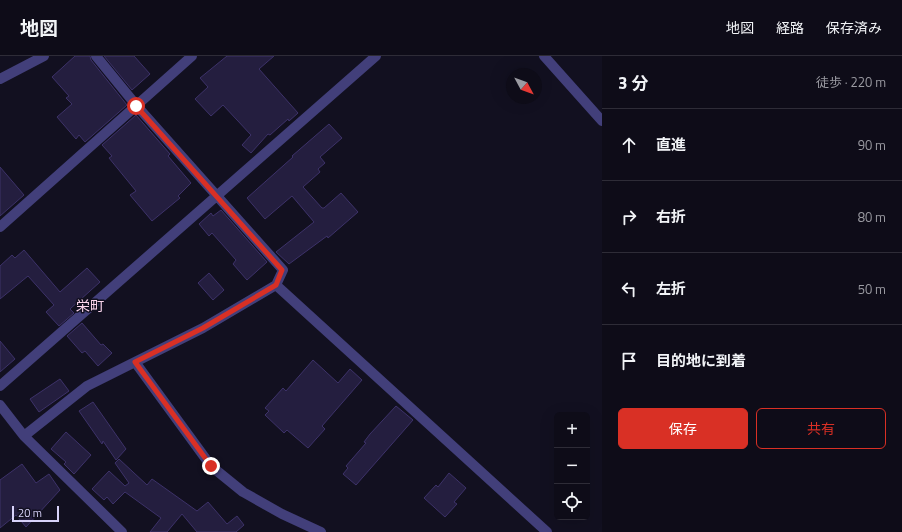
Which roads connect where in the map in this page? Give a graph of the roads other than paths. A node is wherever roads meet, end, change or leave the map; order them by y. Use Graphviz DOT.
graph roads {
  1 [pos="44,56"];
  2 [pos="96,56"];
  3 [pos="192,56"];
  4 [pos="376,56"];
  5 [pos="544,56"];
  6 [pos="0,79"];
  7 [pos="136,106"];
  8 [pos="602,121"];
  9 [pos="216,196"];
  10 [pos="0,227"];
  11 [pos="276,285"];
  12 [pos="135,362"];
  13 [pos="0,386"];
  14 [pos="0,405"];
  15 [pos="24,436"];
  16 [pos="122,532"];
  17 [pos="321,532"];
  18 [pos="547,532"];
  1 -- 6 [label="street"];
  2 -- 7 [label="street"];
  3 -- 7 [label="street"];
  4 -- 9 [label="street"];
  5 -- 8 [label="street"];
  7 -- 9 [label="street"];
  7 -- 10 [label="street"];
  9 -- 11 [label="street"];
  9 -- 13 [label="street"];
  11 -- 12 [label="street"];
  11 -- 18 [label="street"];
  12 -- 15 [label="street"];
  12 -- 17 [label="street"];
  14 -- 15 [label="street"];
  15 -- 16 [label="street"];
}
